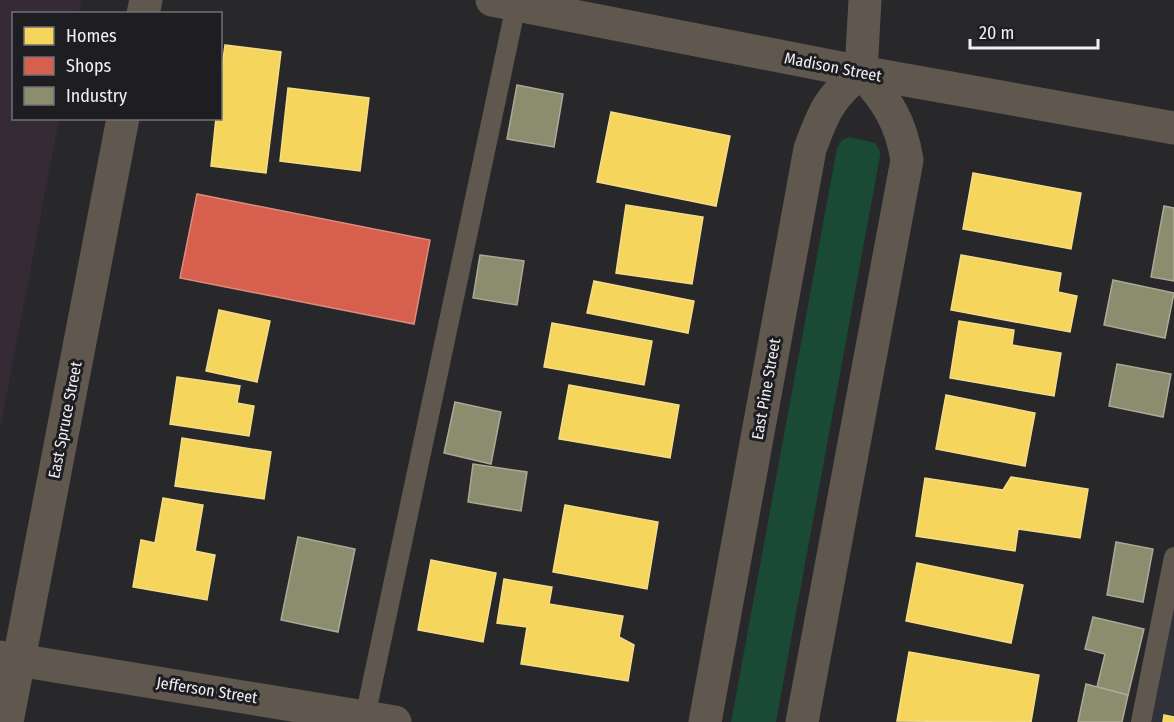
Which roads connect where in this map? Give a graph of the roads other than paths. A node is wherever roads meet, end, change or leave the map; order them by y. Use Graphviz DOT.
graph roads {
  1 [pos="865,0"];
  2 [pos="504,2"];
  3 [pos="861,72"];
  4 [pos="123,120"];
  5 [pos="1174,128"];
  6 [pos="1174,557"];
  7 [pos="9,658"];
  8 [pos="375,720"];
  9 [pos="7,722"];
  10 [pos="705,722"];
  11 [pos="802,722"];
  12 [pos="1141,722"];
  1 -- 3 [label="street"];
  2 -- 3 [label="street, Madison Street"];
  2 -- 8 [label="lane"];
  3 -- 5 [label="street, Madison Street"];
  3 -- 10 [label="street, East Pine Street"];
  3 -- 11 [label="street"];
  4 -- 7 [label="street, East Spruce Street"];
  6 -- 12 [label="lane"];
  7 -- 8 [label="street, Jefferson Street"];
  7 -- 9 [label="street, East Spruce Street"];
}
